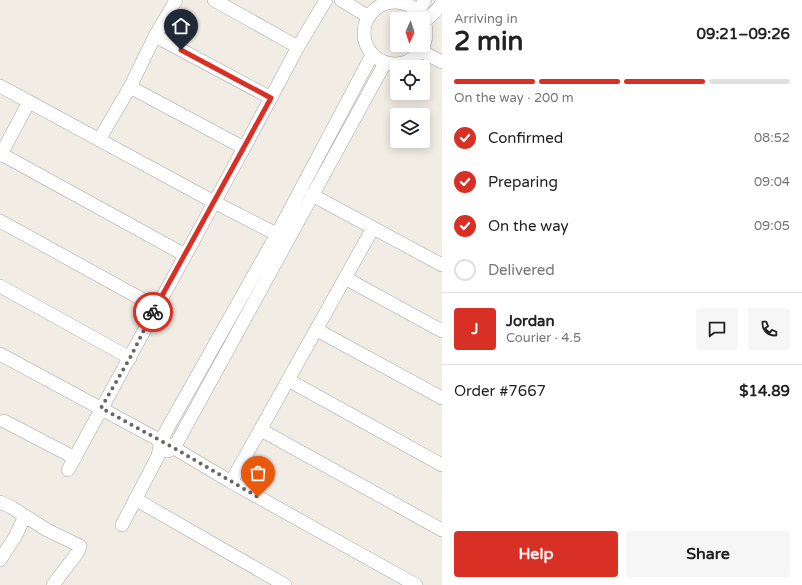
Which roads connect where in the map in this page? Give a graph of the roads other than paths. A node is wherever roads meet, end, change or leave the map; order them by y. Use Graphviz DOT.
graph roads {
  1 [pos="176,0"];
  2 [pos="214,0"];
  3 [pos="326,0"];
  4 [pos="341,0"];
  5 [pos="425,0"];
  6 [pos="395,1"];
  7 [pos="442,3"];
  8 [pos="417,12"];
  9 [pos="422,12"];
  10 [pos="430,13"];
  11 [pos="369,17"];
  12 [pos="156,36"];
  13 [pos="298,46"];
  14 [pos="420,52"];
  15 [pos="423,52"];
  16 [pos="372,55"];
  17 [pos="442,62"];
  18 [pos="385,63"];
  19 [pos="0,86"];
  20 [pos="130,87"];
  21 [pos="271,98"];
  22 [pos="29,102"];
  23 [pos="99,140"];
  24 [pos="244,148"];
  25 [pos="0,155"];
  26 [pos="312,195"];
  27 [pos="214,202"];
  28 [pos="0,221"];
  29 [pos="373,228"];
  30 [pos="282,237"];
  31 [pos="185,256"];
  32 [pos="442,265"];
  33 [pos="345,278"];
  34 [pos="0,286"];
  35 [pos="156,306"];
  36 [pos="317,330"];
  37 [pos="442,332"];
  38 [pos="0,354"];
  39 [pos="130,358"];
  40 [pos="288,380"];
  41 [pos="442,398"];
  42 [pos="101,408"];
  43 [pos="4,421"];
  44 [pos="261,430"];
  45 [pos="160,440"];
  46 [pos="174,448"];
  47 [pos="158,456"];
  48 [pos="75,458"];
  49 [pos="442,465"];
  50 [pos="68,470"];
  51 [pos="232,482"];
  52 [pos="135,499"];
  53 [pos="0,502"];
  54 [pos="25,516"];
  55 [pos="122,524"];
  56 [pos="442,530"];
  57 [pos="0,560"];
  58 [pos="53,585"];
  59 [pos="285,585"];
  60 [pos="416,585"];
  1 -- 12 [label="street"];
  2 -- 13 [label="street"];
  3 -- 13 [label="street"];
  4 -- 11 [label="street"];
  5 -- 9 [label="street"];
  6 -- 8 [label="street"];
  6 -- 11 [label="street"];
  7 -- 10 [label="street"];
  11 -- 16 [label="street"];
  12 -- 20 [label="street"];
  12 -- 21 [label="street"];
  13 -- 21 [label="street"];
  14 -- 18 [label="street"];
  15 -- 17 [label="street"];
  16 -- 18 [label="street"];
  16 -- 30 [label="street"];
  18 -- 26 [label="street"];
  19 -- 22 [label="street"];
  20 -- 23 [label="street"];
  20 -- 24 [label="street"];
  21 -- 24 [label="street"];
  22 -- 23 [label="street"];
  22 -- 25 [label="street"];
  23 -- 27 [label="street"];
  24 -- 27 [label="street"];
  25 -- 31 [label="street"];
  26 -- 29 [label="street"];
  26 -- 30 [label="street"];
  27 -- 30 [label="street"];
  27 -- 31 [label="street"];
  28 -- 35 [label="street"];
  29 -- 32 [label="street"];
  29 -- 33 [label="street"];
  30 -- 45 [label="street"];
  30 -- 46 [label="street"];
  31 -- 35 [label="street"];
  33 -- 36 [label="street"];
  33 -- 37 [label="street"];
  34 -- 39 [label="street"];
  35 -- 39 [label="street"];
  36 -- 40 [label="street"];
  36 -- 41 [label="street"];
  38 -- 42 [label="street"];
  39 -- 42 [label="street"];
  40 -- 44 [label="street"];
  40 -- 49 [label="street"];
  42 -- 45 [label="street"];
  42 -- 48 [label="street"];
  43 -- 48 [label="street"];
  44 -- 51 [label="street"];
  44 -- 56 [label="street"];
  45 -- 46 [label="street"];
  45 -- 47 [label="street"];
  46 -- 47 [label="street"];
  46 -- 51 [label="street"];
  47 -- 52 [label="street"];
  48 -- 50 [label="street"];
  51 -- 60 [label="street"];
  52 -- 55 [label="street"];
  52 -- 59 [label="street"];
  53 -- 54 [label="street"];
  54 -- 57 [label="street"];
  54 -- 58 [label="street"];
}
